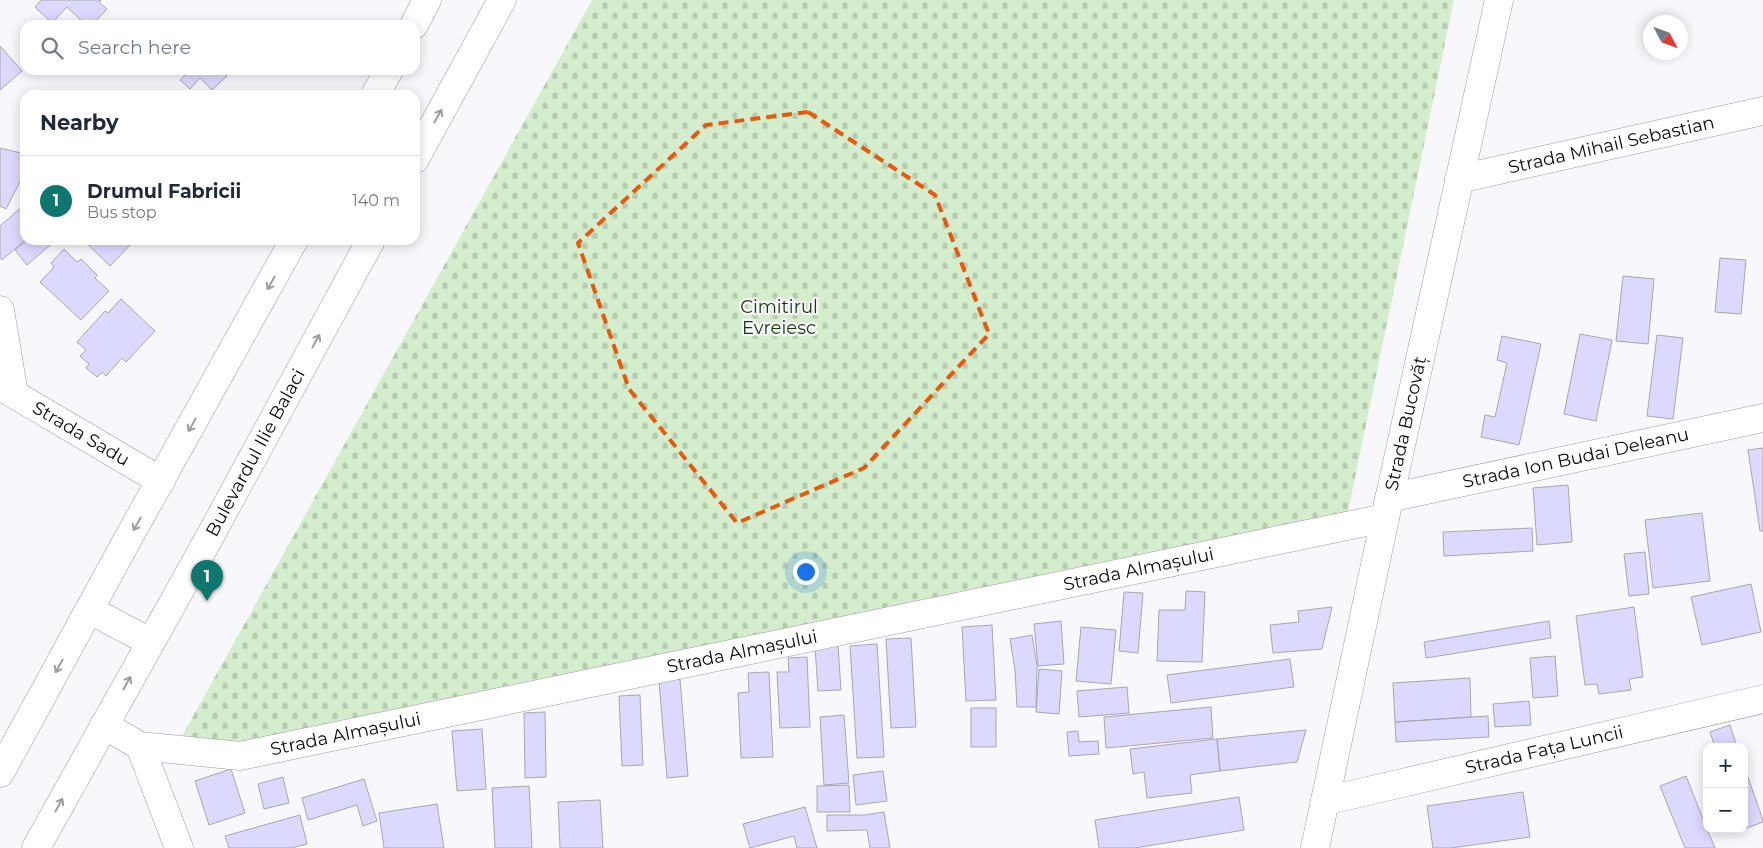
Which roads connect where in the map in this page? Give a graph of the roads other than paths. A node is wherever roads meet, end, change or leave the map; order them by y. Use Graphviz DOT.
graph roads {
  1 [pos="427,0"];
  2 [pos="502,0"];
  3 [pos="1499,0"];
  4 [pos="417,20"];
  5 [pos="386,75"];
  6 [pos="378,90"];
  7 [pos="1763,110"];
  8 [pos="420,150"];
  9 [pos="1459,179"];
  10 [pos="291,245"];
  11 [pos="368,245"];
  12 [pos="0,310"];
  13 [pos="7,390"];
  14 [pos="1763,418"];
  15 [pos="161,481"];
  16 [pos="1387,508"];
  17 [pos="90,610"];
  18 [pos="150,642"];
  19 [pos="1763,699"];
  20 [pos="104,725"];
  21 [pos="140,746"];
  22 [pos="0,774"];
  23 [pos="1325,801"];
  24 [pos="36,848"];
  25 [pos="179,848"];
  26 [pos="1315,848"];
  1 -- 4 [label="street"];
  8 -- 2 [label="street, one-way"];
  3 -- 9 [label="street, Strada Bucovăț"];
  5 -- 6 [label="street"];
  7 -- 9 [label="street, Strada Mihail Sebastian"];
  9 -- 16 [label="street, Strada Bucovăț"];
  10 -- 15 [label="street, one-way"];
  18 -- 11 [label="street, Bulevardul Ilie Balaci, one-way"];
  12 -- 13 [label="street"];
  13 -- 15 [label="street, Strada Sadu"];
  14 -- 16 [label="street, Strada Ion Budai Deleanu"];
  15 -- 17 [label="street, one-way"];
  16 -- 21 [label="street, Strada Almașului"];
  16 -- 23 [label="street, Strada Bucovăț"];
  17 -- 18 [label="street"];
  17 -- 22 [label="street, one-way"];
  20 -- 18 [label="street, Bulevardul Ilie Balaci, one-way"];
  19 -- 23 [label="street, Strada Fața Luncii"];
  20 -- 21 [label="street, Strada Almașului"];
  24 -- 20 [label="street, Bulevardul Ilie Balaci, one-way"];
  21 -- 25 [label="street"];
  23 -- 26 [label="street, Strada Bucovăț"];
}
